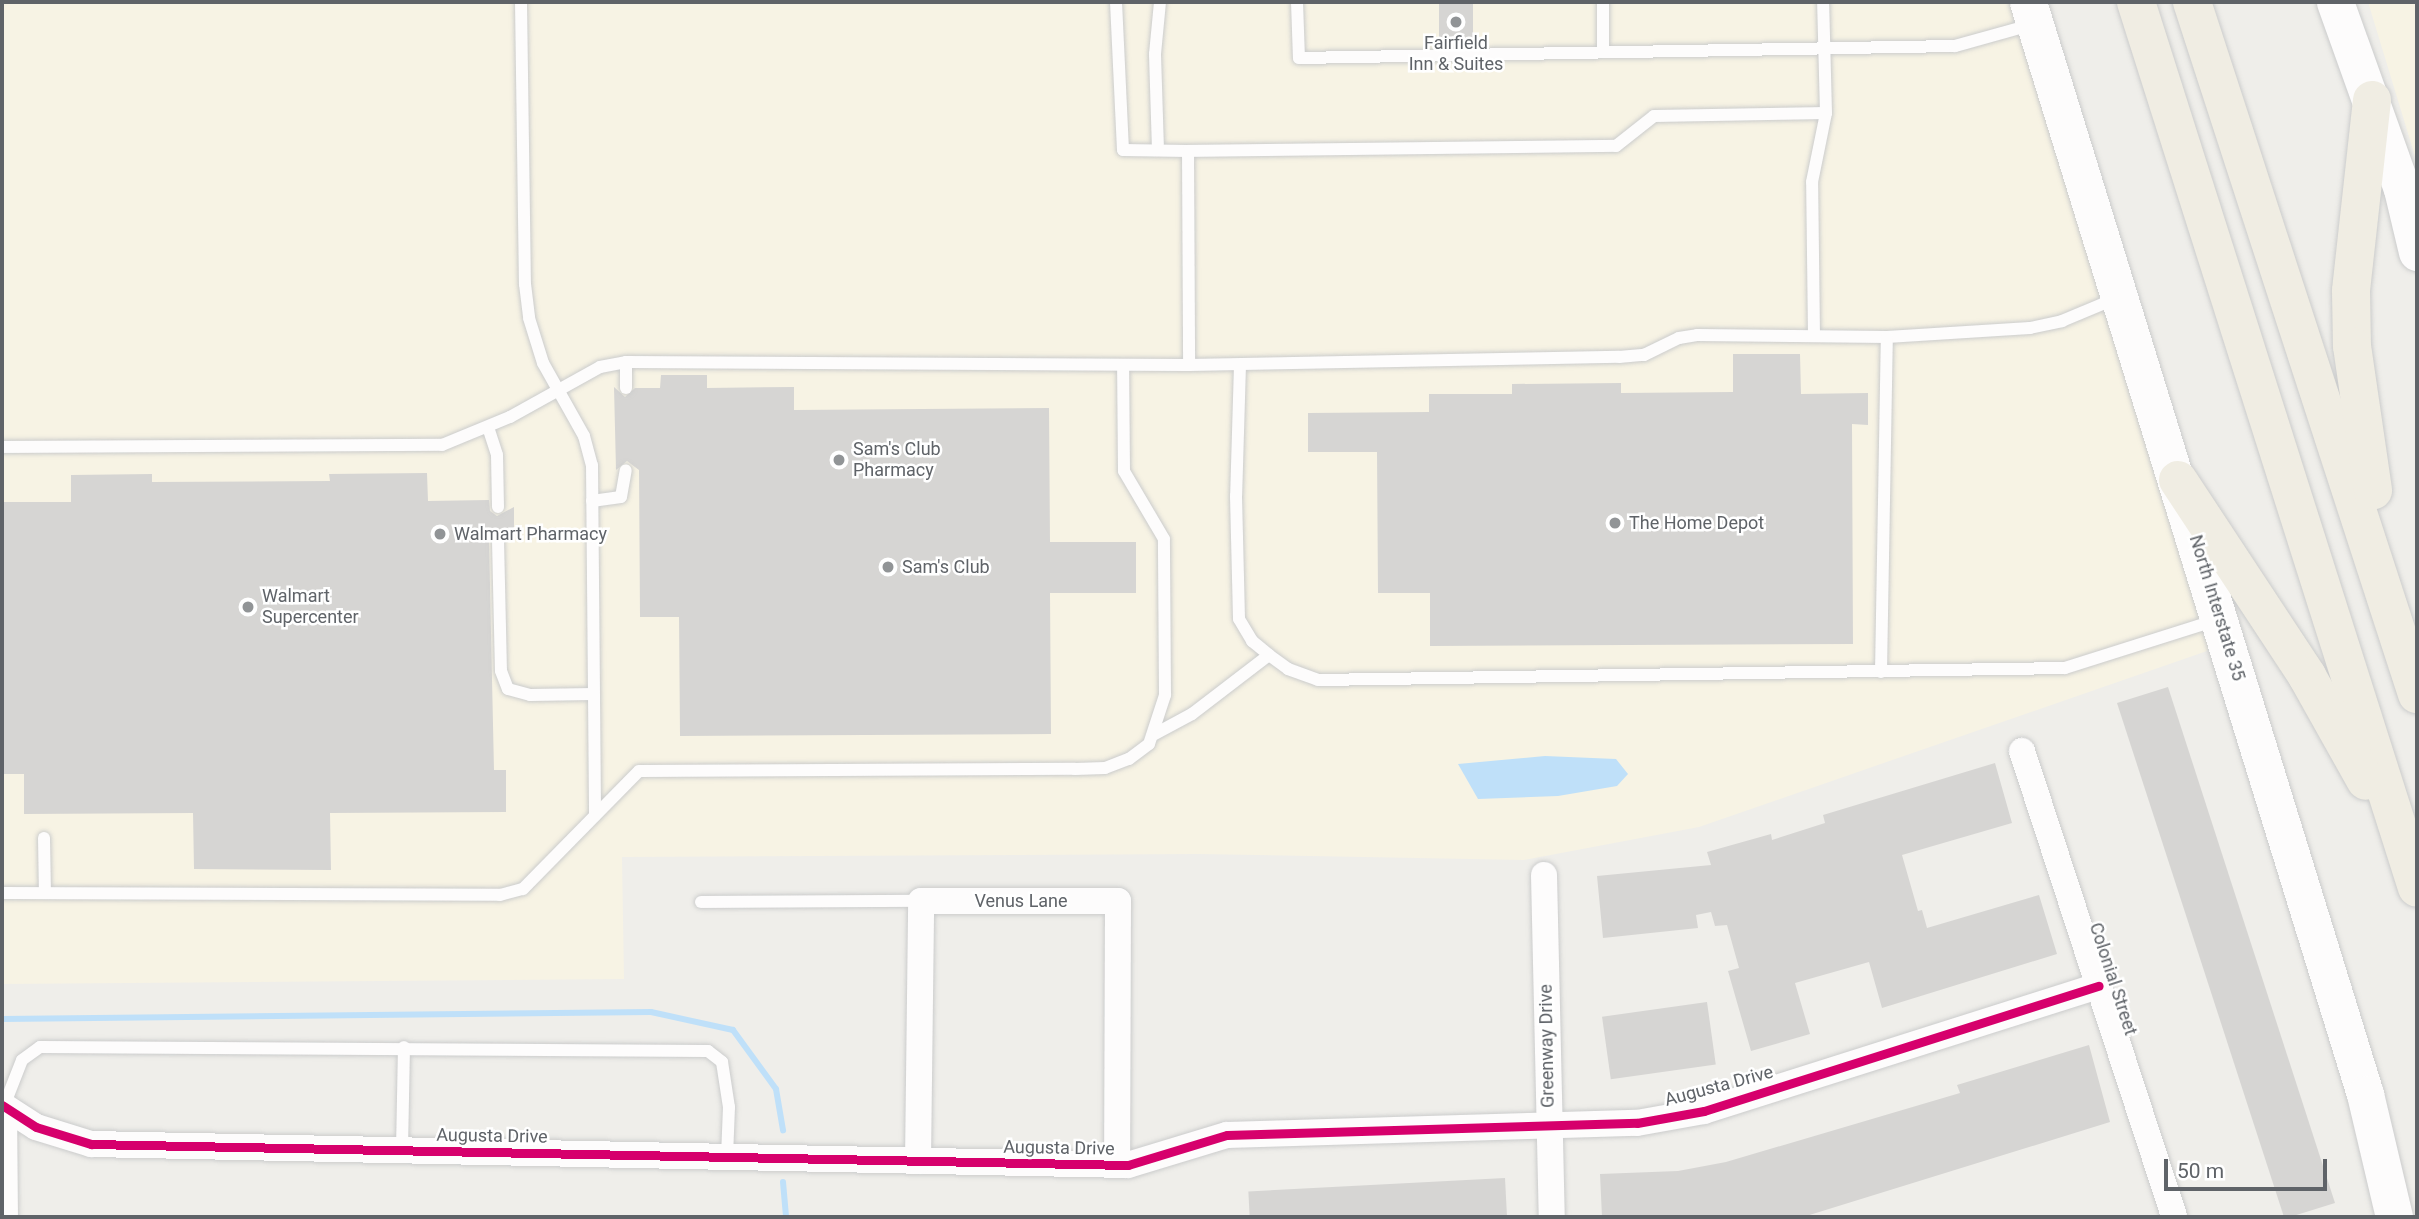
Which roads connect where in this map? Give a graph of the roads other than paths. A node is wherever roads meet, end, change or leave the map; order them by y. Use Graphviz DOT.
graph roads {
  1 [pos="521,2"];
  2 [pos="1116,2"];
  3 [pos="1160,2"];
  4 [pos="1297,2"];
  5 [pos="1603,2"];
  6 [pos="1823,2"];
  7 [pos="2136,2"];
  8 [pos="2192,2"];
  9 [pos="2335,2"];
  10 [pos="2031,13"];
  11 [pos="1825,49"];
  12 [pos="1603,51"];
  13 [pos="2372,100"];
  14 [pos="1826,113"];
  15 [pos="1158,150"];
  16 [pos="1188,151"];
  17 [pos="2409,187"];
  18 [pos="2417,252"];
  19 [pos="2121,297"];
  20 [pos="1814,336"];
  21 [pos="1887,337"];
  22 [pos="626,362"];
  23 [pos="1189,365"];
  24 [pos="1240,365"];
  25 [pos="1123,366"];
  26 [pos="626,388"];
  27 [pos="557,391"];
  28 [pos="488,427"];
  29 [pos="2,447"];
  30 [pos="626,470"];
  31 [pos="2178,480"];
  32 [pos="592,501"];
  33 [pos="498,507"];
  34 [pos="498,540"];
  35 [pos="2384,586"];
  36 [pos="2220,619"];
  37 [pos="1269,655"];
  38 [pos="1881,672"];
  39 [pos="593,694"];
  40 [pos="2417,694"];
  41 [pos="1153,735"];
  42 [pos="2022,751"];
  43 [pos="595,816"];
  44 [pos="44,838"];
  45 [pos="1544,875"];
  46 [pos="2414,879"];
  47 [pos="2,893"];
  48 [pos="45,894"];
  49 [pos="921,901"];
  50 [pos="701,902"];
  51 [pos="2099,986"];
  52 [pos="404,1046"];
  53 [pos="3,1105"];
  54 [pos="1549,1126"];
  55 [pos="402,1150"];
  56 [pos="727,1157"];
  57 [pos="918,1161"];
  58 [pos="1117,1164"];
  59 [pos="4,1207"];
  60 [pos="1552,1217"];
  61 [pos="2174,1217"];
  62 [pos="2393,1217"];
  1 -- 27 [label="lane"];
  2 -- 15 [label="lane"];
  3 -- 15 [label="lane"];
  4 -- 12 [label="lane"];
  5 -- 12 [label="lane"];
  6 -- 11 [label="lane"];
  7 -- 46 [label="highway"];
  8 -- 35 [label="highway"];
  9 -- 13 [label="main road"];
  10 -- 11 [label="lane"];
  10 -- 19 [label="main road, North Interstate 35"];
  11 -- 12 [label="lane"];
  11 -- 14 [label="lane"];
  13 -- 17 [label="main road"];
  13 -- 35 [label="highway"];
  14 -- 16 [label="lane"];
  14 -- 20 [label="lane"];
  15 -- 16 [label="lane"];
  16 -- 23 [label="lane"];
  17 -- 18 [label="main road"];
  19 -- 21 [label="lane"];
  19 -- 31 [label="main road, North Interstate 35"];
  20 -- 21 [label="lane"];
  20 -- 24 [label="lane"];
  21 -- 38 [label="lane"];
  22 -- 25 [label="lane"];
  22 -- 26 [label="lane"];
  22 -- 27 [label="lane"];
  23 -- 24 [label="lane"];
  23 -- 25 [label="lane"];
  24 -- 37 [label="lane"];
  25 -- 41 [label="lane"];
  27 -- 28 [label="lane"];
  27 -- 32 [label="lane"];
  28 -- 29 [label="lane"];
  28 -- 33 [label="lane"];
  30 -- 32 [label="lane"];
  31 -- 36 [label="main road, North Interstate 35"];
  31 -- 46 [label="highway"];
  32 -- 39 [label="lane"];
  34 -- 39 [label="lane"];
  35 -- 40 [label="highway"];
  36 -- 38 [label="lane"];
  36 -- 62 [label="main road, North Interstate 35"];
  37 -- 38 [label="lane"];
  37 -- 41 [label="lane"];
  39 -- 43 [label="lane"];
  41 -- 43 [label="lane"];
  42 -- 51 [label="street, Colonial Street"];
  43 -- 48 [label="lane"];
  44 -- 48 [label="lane"];
  45 -- 54 [label="street, Greenway Drive"];
  47 -- 48 [label="lane"];
  49 -- 50 [label="lane"];
  49 -- 57 [label="street"];
  49 -- 58 [label="street, Venus Lane"];
  51 -- 54 [label="street, Augusta Drive"];
  51 -- 61 [label="street, Colonial Street"];
  52 -- 53 [label="lane"];
  52 -- 55 [label="lane"];
  52 -- 56 [label="lane"];
  53 -- 55 [label="street, Augusta Drive"];
  53 -- 59 [label="street"];
  54 -- 58 [label="street, Augusta Drive"];
  54 -- 60 [label="street, Greenway Drive"];
  55 -- 56 [label="street, Augusta Drive"];
  56 -- 57 [label="street, Augusta Drive"];
  57 -- 58 [label="street, Augusta Drive"];
}
